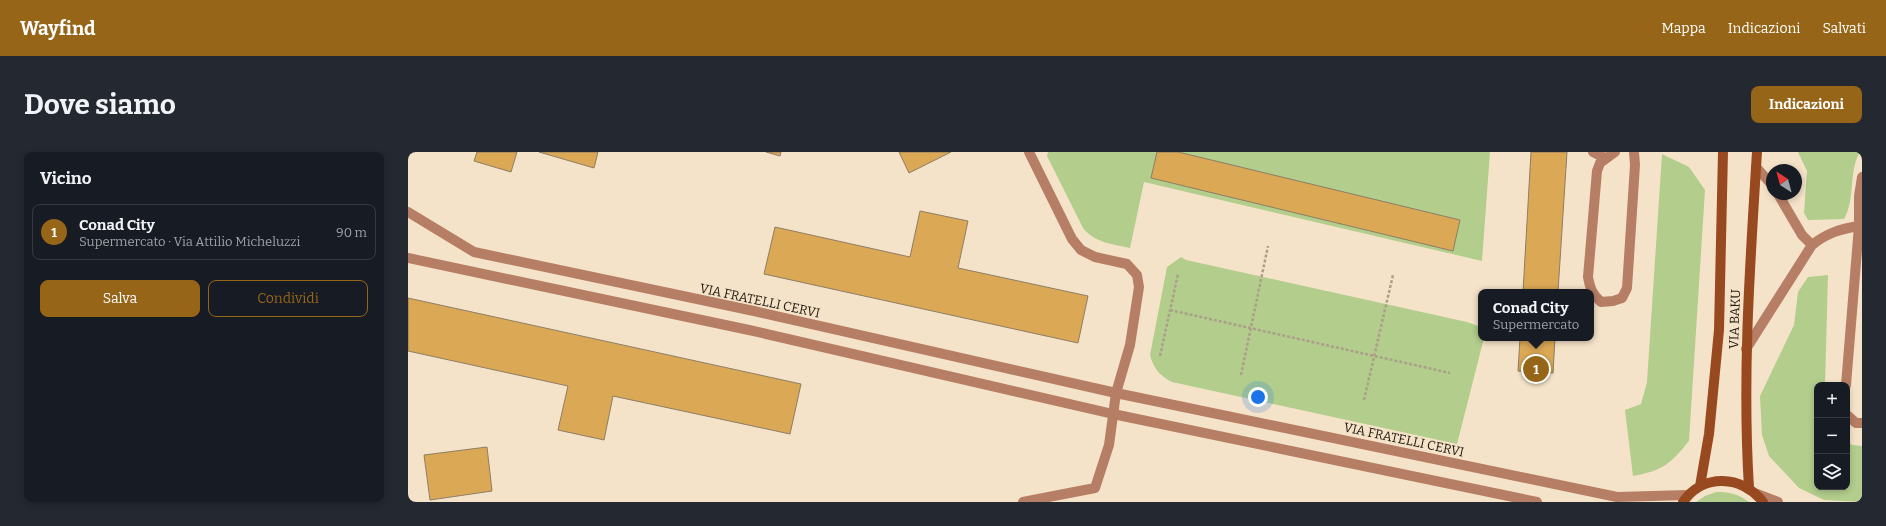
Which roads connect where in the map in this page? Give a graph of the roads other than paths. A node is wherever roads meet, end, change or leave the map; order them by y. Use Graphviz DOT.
graph roads {
  1 [pos="1030,152"];
  2 [pos="1593,152"];
  3 [pos="1615,152"];
  4 [pos="1634,152"];
  5 [pos="1723,152"];
  6 [pos="1757,152"];
  7 [pos="1606,158"];
  8 [pos="1756,167"];
  9 [pos="1862,177"];
  10 [pos="1766,178"];
  11 [pos="1782,200"];
  12 [pos="408,212"];
  13 [pos="1859,226"];
  14 [pos="1812,245"];
  15 [pos="408,258"];
  16 [pos="1591,289"];
  17 [pos="1594,296"];
  18 [pos="1746,349"];
  19 [pos="1846,382"];
  20 [pos="1116,393"];
  21 [pos="1113,414"];
  22 [pos="1850,418"];
  23 [pos="1862,423"];
  24 [pos="1700,486"];
  25 [pos="1756,495"];
  26 [pos="1685,499"];
  27 [pos="1023,502"];
  28 [pos="1537,502"];
  29 [pos="1778,502"];
  1 -- 20 [label="street"];
  2 -- 7 [label="street"];
  3 -- 7 [label="street"];
  4 -- 17 [label="street"];
  5 -- 24 [label="main road, VIA BAKU"];
  6 -- 8 [label="main road, VIA BAKU"];
  7 -- 16 [label="street"];
  8 -- 10 [label="street"];
  8 -- 18 [label="main road, VIA BAKU"];
  9 -- 13 [label="street"];
  11 -- 14 [label="street"];
  12 -- 20 [label="street, VIA FRATELLI CERVI"];
  13 -- 14 [label="street"];
  13 -- 19 [label="street"];
  14 -- 18 [label="street"];
  15 -- 21 [label="street"];
  18 -- 25 [label="main road, VIA BAKU"];
  20 -- 21 [label="street"];
  20 -- 26 [label="street, VIA FRATELLI CERVI"];
  21 -- 27 [label="street"];
  21 -- 28 [label="street"];
  22 -- 23 [label="street"];
  24 -- 25 [label="main road"];
  24 -- 26 [label="main road"];
  25 -- 29 [label="street"];
}
